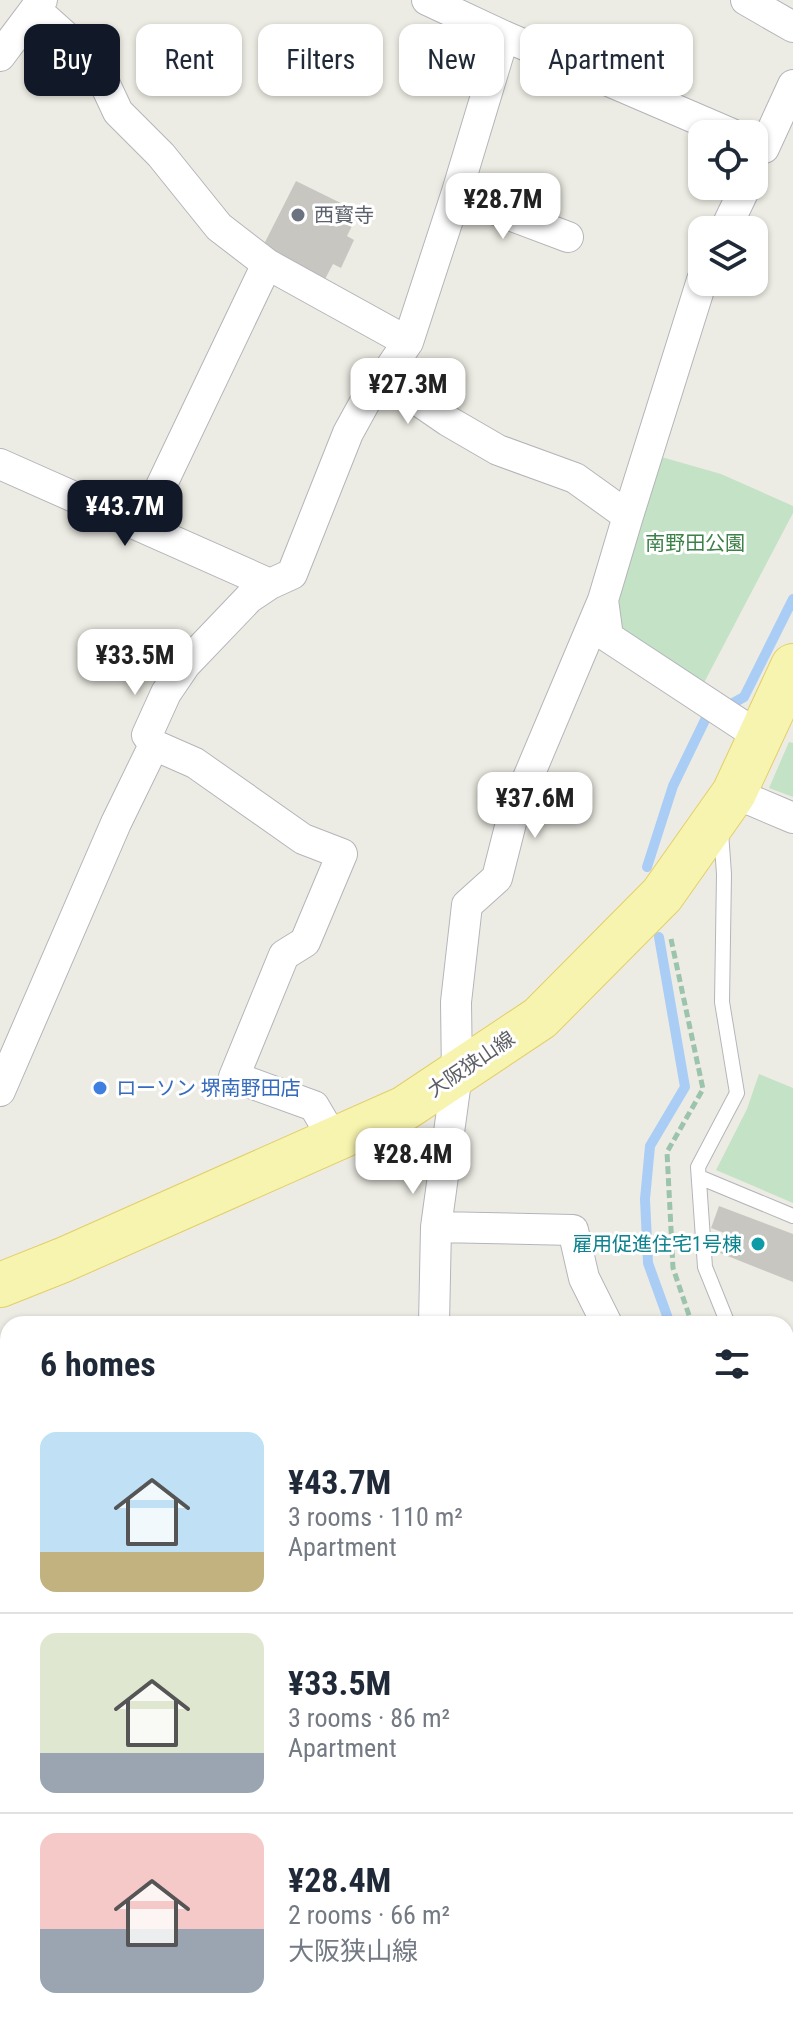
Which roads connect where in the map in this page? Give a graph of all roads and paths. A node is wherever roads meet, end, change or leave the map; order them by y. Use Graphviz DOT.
graph roads {
  1 [pos="427,0"];
  2 [pos="746,0"];
  3 [pos="39,5"];
  4 [pos="478,24"];
  5 [pos="793,27"];
  6 [pos="504,36"];
  7 [pos="0,56"];
  8 [pos="793,85"];
  9 [pos="486,96"];
  10 [pos="699,120"];
  11 [pos="768,132"];
  12 [pos="456,195"];
  13 [pos="568,237"];
  14 [pos="267,264"];
  15 [pos="697,296"];
  16 [pos="408,342"];
  17 [pos="384,377"];
  18 [pos="0,464"];
  19 [pos="628,516"];
  20 [pos="142,526"];
  21 [pos="270,584"];
  22 [pos="603,600"];
  23 [pos="793,666"];
  24 [pos="760,737"];
  25 [pos="154,745"];
  26 [pos="727,802"];
  27 [pos="793,818"];
  28 [pos="662,895"];
  29 [pos="457,1074"];
  30 [pos="0,1091"];
  31 [pos="334,1140"];
  32 [pos="699,1177"];
  33 [pos="793,1216"];
  34 [pos="436,1227"];
  35 [pos="0,1285"];
  36 [pos="434,1316"];
  37 [pos="603,1316"];
  38 [pos="689,1316"];
  39 [pos="725,1316"];
  1 -- 4 [label="street"];
  2 -- 5 [label="street"];
  3 -- 7 [label="street"];
  3 -- 14 [label="street"];
  6 -- 10 [label="street"];
  8 -- 11 [label="street"];
  9 -- 12 [label="street"];
  12 -- 13 [label="street"];
  12 -- 16 [label="street"];
  14 -- 16 [label="street"];
  14 -- 20 [label="street"];
  15 -- 19 [label="street"];
  16 -- 17 [label="street"];
  17 -- 19 [label="street"];
  17 -- 21 [label="street"];
  18 -- 20 [label="street"];
  19 -- 22 [label="street"];
  20 -- 21 [label="street"];
  21 -- 25 [label="street"];
  22 -- 24 [label="street"];
  22 -- 29 [label="street"];
  23 -- 24 [label="main road, 大阪狭山線"];
  24 -- 26 [label="main road, 大阪狭山線"];
  25 -- 30 [label="street"];
  25 -- 31 [label="street"];
  26 -- 27 [label="street"];
  26 -- 28 [label="main road, 大阪狭山線"];
  26 -- 32 [label="lane"];
  28 -- 29 [label="main road, 大阪狭山線"];
  28 -- 38 [label="path"];
  29 -- 31 [label="main road, 大阪狭山線"];
  29 -- 34 [label="street"];
  31 -- 35 [label="main road, 大阪狭山線"];
  32 -- 33 [label="lane"];
  32 -- 39 [label="lane"];
  34 -- 36 [label="street"];
  34 -- 37 [label="street"];
}
